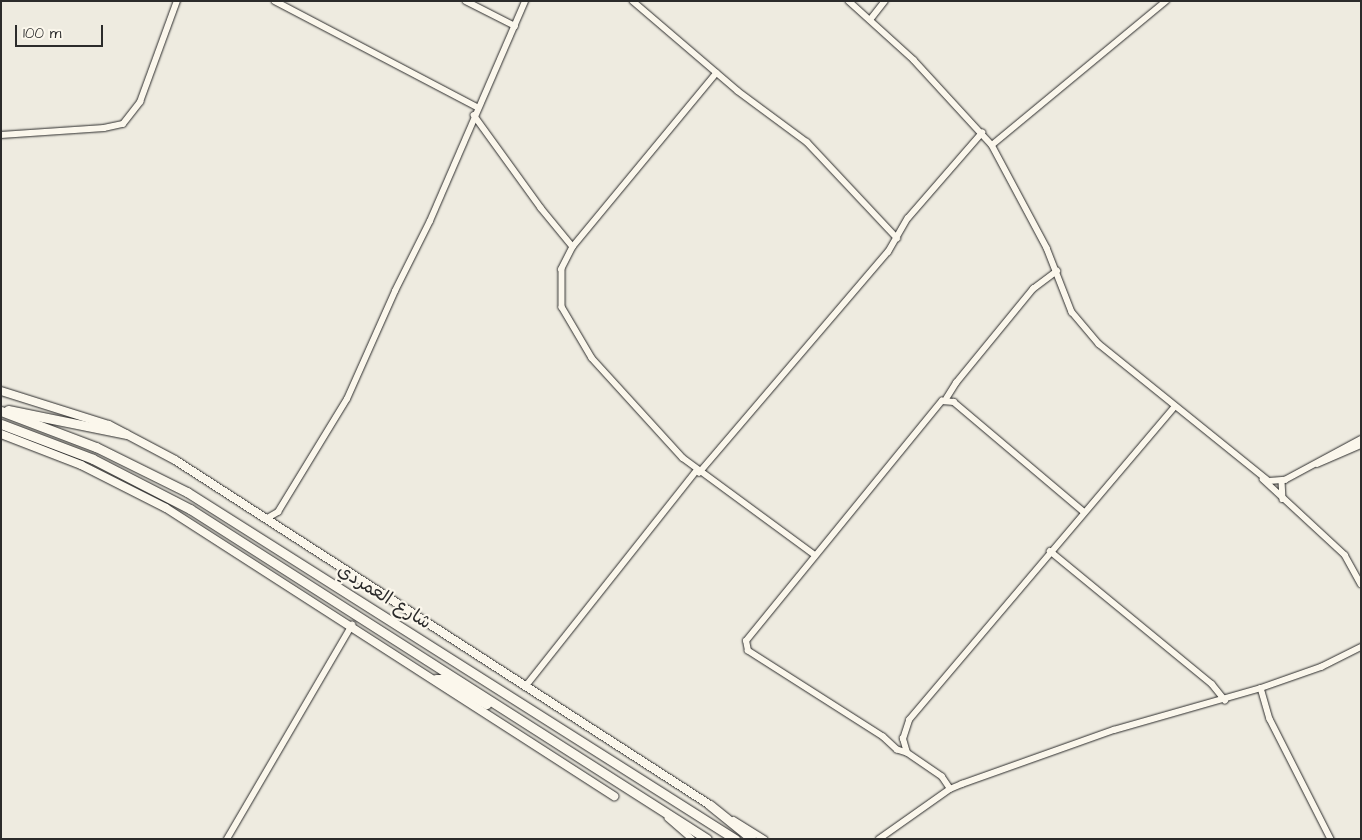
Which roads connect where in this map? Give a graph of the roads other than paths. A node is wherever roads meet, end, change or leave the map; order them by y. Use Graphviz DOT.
graph roads {
  1 [pos="178,1"];
  2 [pos="275,1"];
  3 [pos="466,1"];
  4 [pos="525,1"];
  5 [pos="633,1"];
  6 [pos="849,1"];
  7 [pos="885,1"];
  8 [pos="1163,2"];
  9 [pos="870,20"];
  10 [pos="515,26"];
  11 [pos="717,73"];
  12 [pos="477,107"];
  13 [pos="474,114"];
  14 [pos="982,133"];
  15 [pos="1,135"];
  16 [pos="992,145"];
  17 [pos="897,238"];
  18 [pos="574,247"];
  19 [pos="1057,271"];
  20 [pos="1,391"];
  21 [pos="946,400"];
  22 [pos="1174,407"];
  23 [pos="1,410"];
  24 [pos="1,424"];
  25 [pos="1,434"];
  26 [pos="126,434"];
  27 [pos="1361,440"];
  28 [pos="1361,445"];
  29 [pos="1310,466"];
  30 [pos="698,472"];
  31 [pos="1261,476"];
  32 [pos="1282,481"];
  33 [pos="1282,499"];
  34 [pos="1083,511"];
  35 [pos="278,512"];
  36 [pos="266,519"];
  37 [pos="279,528"];
  38 [pos="1050,551"];
  39 [pos="815,555"];
  40 [pos="1361,584"];
  41 [pos="352,625"];
  42 [pos="1361,647"];
  43 [pos="436,679"];
  44 [pos="525,687"];
  45 [pos="1261,688"];
  46 [pos="1225,700"];
  47 [pos="522,720"];
  48 [pos="906,753"];
  49 [pos="950,789"];
  50 [pos="614,796"];
  51 [pos="654,805"];
  52 [pos="710,805"];
  53 [pos="227,839"];
  54 [pos="692,839"];
  55 [pos="707,839"];
  56 [pos="735,839"];
  57 [pos="752,839"];
  58 [pos="764,839"];
  59 [pos="879,839"];
  60 [pos="1331,839"];
  1 -- 15 [label="street"];
  2 -- 12 [label="street"];
  3 -- 10 [label="street"];
  4 -- 10 [label="street"];
  5 -- 11 [label="street"];
  6 -- 9 [label="street"];
  7 -- 9 [label="street"];
  8 -- 16 [label="street"];
  9 -- 14 [label="street"];
  10 -- 12 [label="street"];
  11 -- 17 [label="street"];
  11 -- 18 [label="street"];
  12 -- 13 [label="street"];
  13 -- 18 [label="street"];
  13 -- 35 [label="street"];
  14 -- 16 [label="street"];
  14 -- 17 [label="street"];
  16 -- 19 [label="street"];
  17 -- 30 [label="street"];
  18 -- 30 [label="street"];
  19 -- 21 [label="street"];
  19 -- 22 [label="street"];
  20 -- 26 [label="street"];
  21 -- 34 [label="street"];
  21 -- 39 [label="street"];
  22 -- 31 [label="street"];
  22 -- 34 [label="street"];
  23 -- 26 [label="main road"];
  23 -- 56 [label="main road, شارع العمردي"];
  24 -- 47 [label="main road, شارع العمردي"];
  25 -- 41 [label="street"];
  26 -- 36 [label="street"];
  27 -- 29 [label="street"];
  28 -- 29 [label="street"];
  29 -- 32 [label="street"];
  30 -- 39 [label="street"];
  30 -- 44 [label="street"];
  31 -- 32 [label="street"];
  31 -- 33 [label="street"];
  32 -- 33 [label="street"];
  33 -- 40 [label="street"];
  34 -- 38 [label="street"];
  35 -- 36 [label="street"];
  35 -- 37 [label="street"];
  36 -- 37 [label="street"];
  37 -- 44 [label="street"];
  38 -- 46 [label="street"];
  38 -- 48 [label="street"];
  39 -- 48 [label="street"];
  41 -- 43 [label="street"];
  41 -- 53 [label="street"];
  42 -- 45 [label="street"];
  43 -- 47 [label="main road"];
  43 -- 50 [label="street"];
  44 -- 52 [label="street"];
  45 -- 46 [label="street"];
  45 -- 60 [label="street"];
  46 -- 49 [label="street"];
  47 -- 51 [label="main road, شارع العمردي"];
  48 -- 49 [label="street"];
  49 -- 59 [label="street"];
  51 -- 54 [label="street"];
  51 -- 55 [label="main road, شارع العمردي"];
  52 -- 57 [label="main road"];
  52 -- 58 [label="street"];
}
